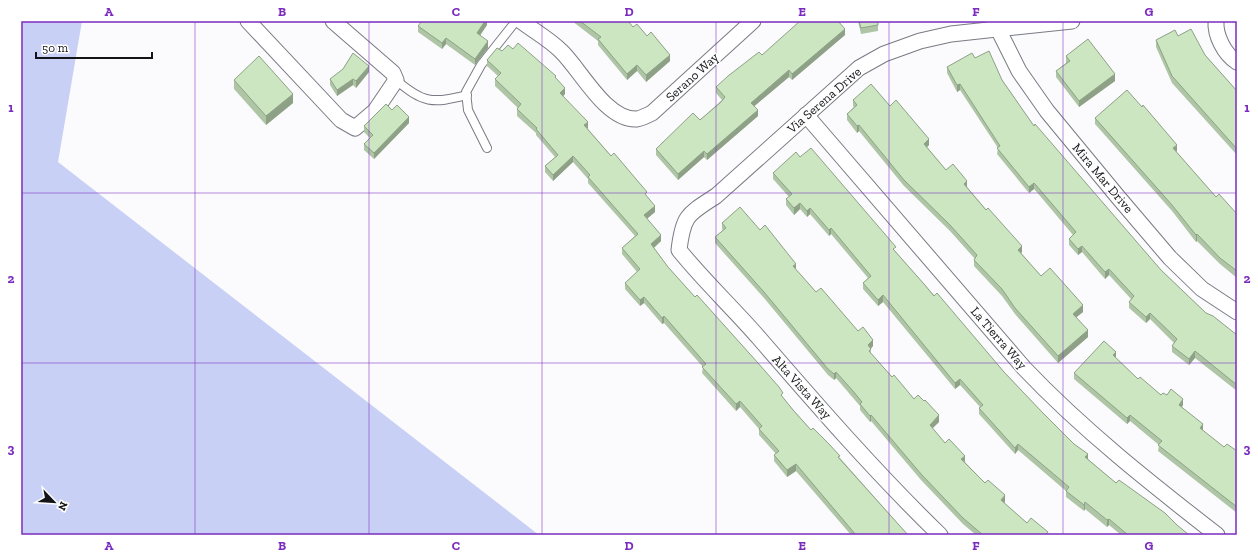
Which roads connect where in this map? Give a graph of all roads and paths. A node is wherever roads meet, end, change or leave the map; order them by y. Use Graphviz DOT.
graph roads {
  1 [pos="248,21"];
  2 [pos="333,21"];
  3 [pos="516,21"];
  4 [pos="521,21"];
  5 [pos="753,21"];
  6 [pos="1072,21"];
  7 [pos="1216,21"];
  8 [pos="997,25"];
  9 [pos="1237,62"];
  10 [pos="396,80"];
  11 [pos="467,95"];
  12 [pos="806,115"];
  13 [pos="487,148"];
  14 [pos="681,232"];
  15 [pos="1237,312"];
  16 [pos="940,535"];
  17 [pos="1217,535"];
  1 -- 10 [label="street"];
  2 -- 10 [label="street"];
  3 -- 11 [label="lane"];
  4 -- 5 [label="street, Serano Way"];
  6 -- 8 [label="street, Via Serena Drive"];
  7 -- 9 [label="street"];
  8 -- 12 [label="street, Via Serena Drive"];
  8 -- 15 [label="street, Mira Mar Drive"];
  10 -- 11 [label="lane"];
  11 -- 13 [label="lane"];
  12 -- 14 [label="street, Via Serena Drive"];
  12 -- 17 [label="street, La Tierra Way"];
  14 -- 16 [label="street, Alta Vista Way"];
}
